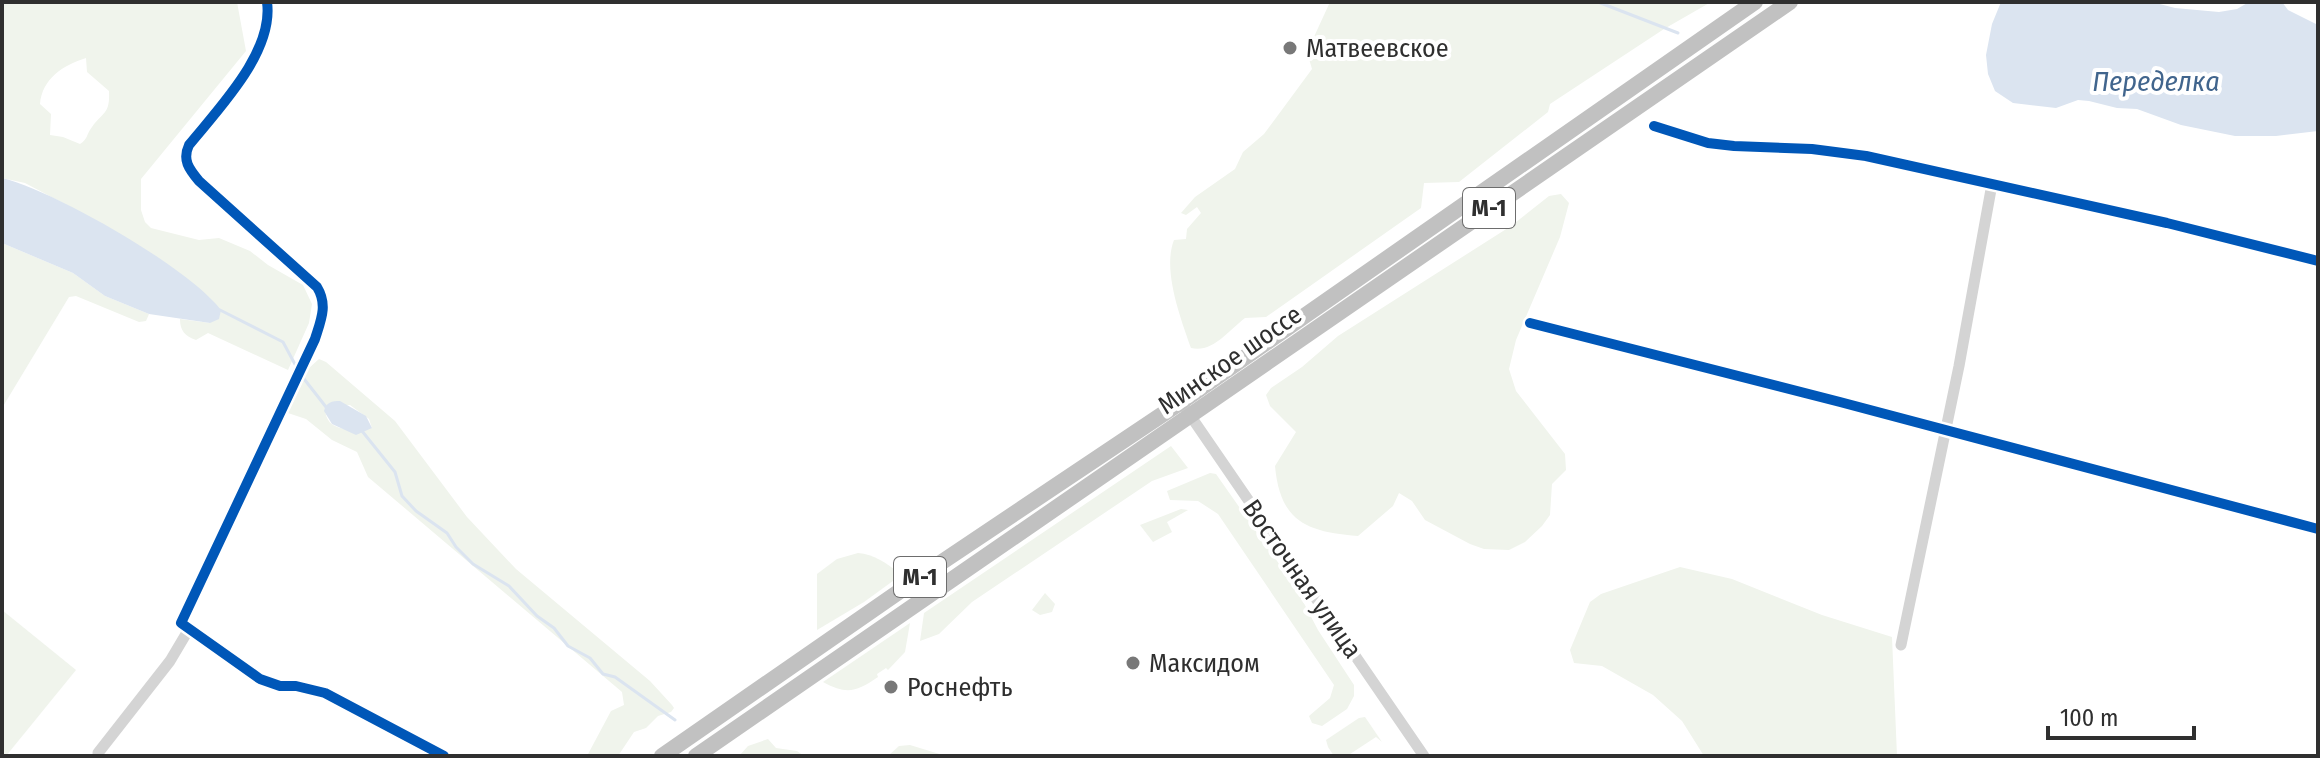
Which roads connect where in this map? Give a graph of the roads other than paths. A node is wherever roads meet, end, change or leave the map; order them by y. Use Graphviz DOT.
graph roads {
  1 [pos="267,2"];
  2 [pos="1755,2"];
  3 [pos="1790,2"];
  4 [pos="1654,126"];
  5 [pos="1992,184"];
  6 [pos="2318,261"];
  7 [pos="1530,323"];
  8 [pos="1181,402"];
  9 [pos="1190,417"];
  10 [pos="1945,429"];
  11 [pos="2318,529"];
  12 [pos="185,626"];
  13 [pos="1901,645"];
  14 [pos="98,753"];
  15 [pos="444,756"];
  16 [pos="662,756"];
  17 [pos="696,756"];
  18 [pos="1424,756"];
  1 -- 12 [label="street"];
  2 -- 8 [label="highway, Минское шоссе / М-1"];
  3 -- 9 [label="highway, Минское шоссе / М-1"];
  4 -- 5 [label="street"];
  5 -- 6 [label="street"];
  5 -- 10 [label="street"];
  7 -- 10 [label="street"];
  8 -- 9 [label="street, Восточная улица"];
  8 -- 16 [label="highway, Минское шоссе / М-1"];
  9 -- 17 [label="highway, Минское шоссе / М-1"];
  9 -- 18 [label="street, Восточная улица"];
  10 -- 11 [label="street"];
  10 -- 13 [label="street"];
  12 -- 14 [label="street"];
  12 -- 15 [label="street"];
}
